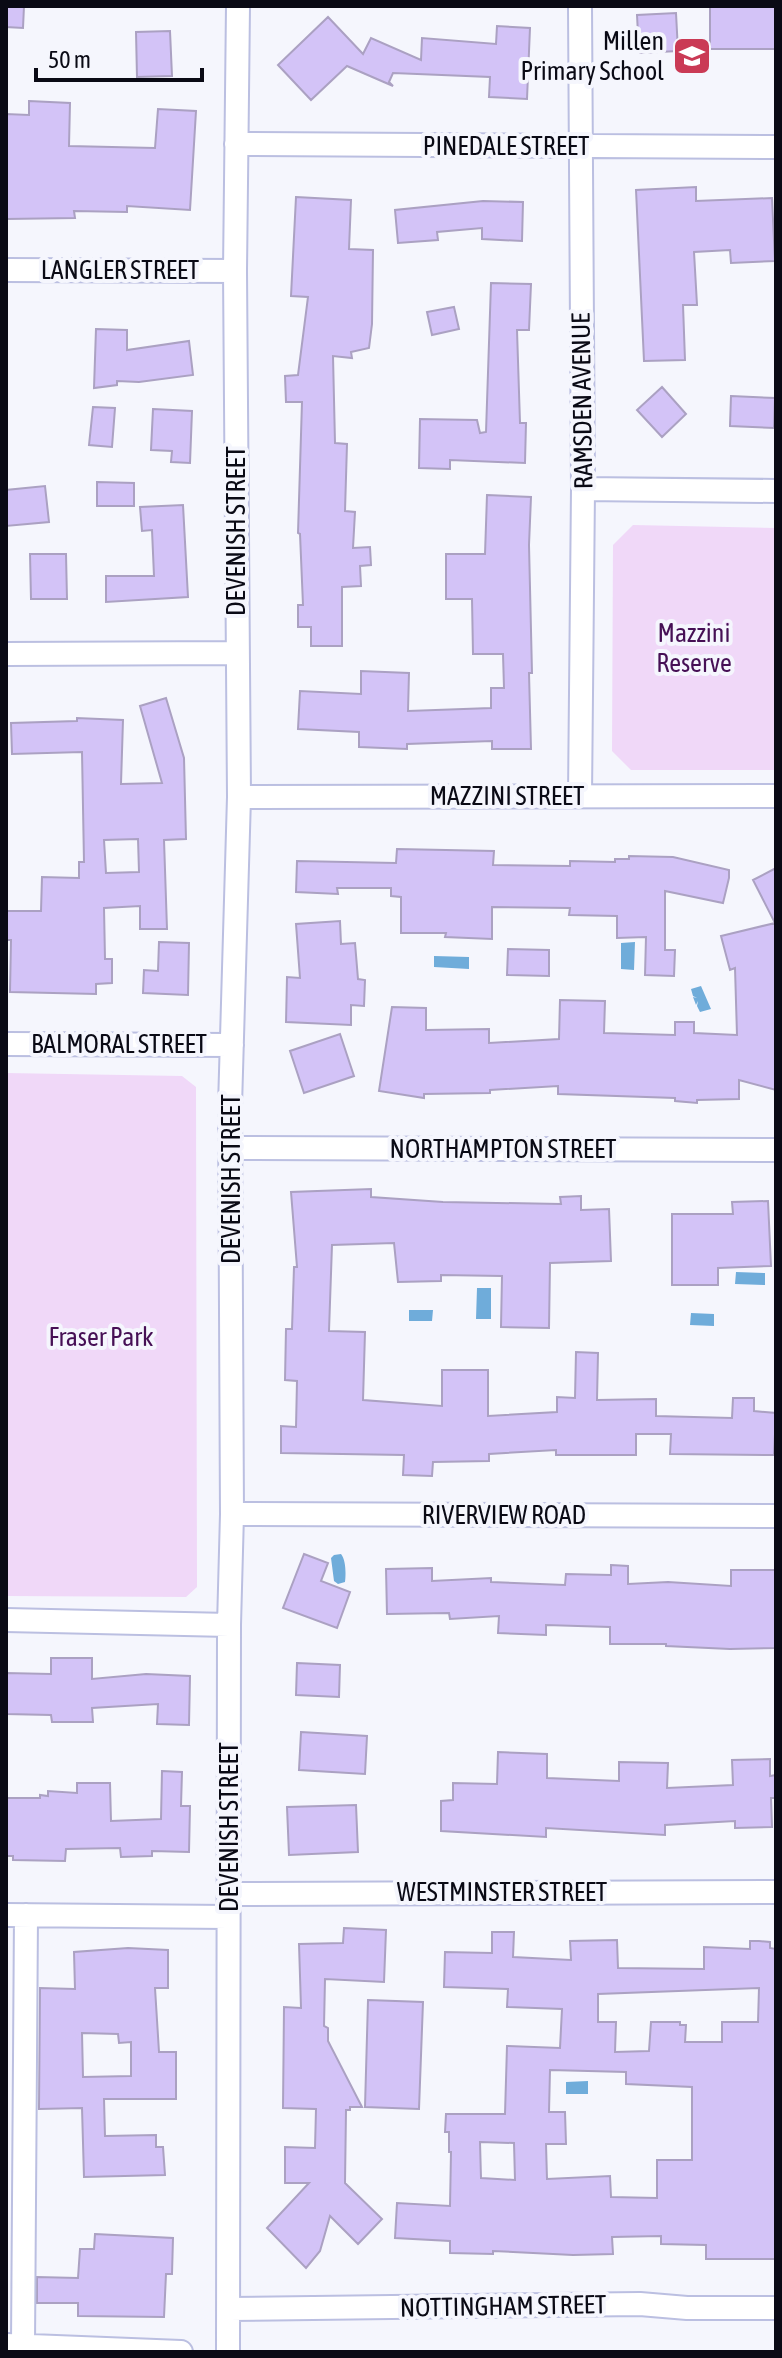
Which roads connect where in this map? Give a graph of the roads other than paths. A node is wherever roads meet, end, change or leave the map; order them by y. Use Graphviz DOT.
graph roads {
  1 [pos="238,6"];
  2 [pos="580,6"];
  3 [pos="236,144"];
  4 [pos="579,147"];
  5 [pos="776,147"];
  6 [pos="6,270"];
  7 [pos="235,271"];
  8 [pos="583,489"];
  9 [pos="776,491"];
  10 [pos="236,653"];
  11 [pos="6,654"];
  12 [pos="580,796"];
  13 [pos="776,796"];
  14 [pos="239,797"];
  15 [pos="6,1044"];
  16 [pos="232,1045"];
  17 [pos="230,1148"];
  18 [pos="776,1150"];
  19 [pos="232,1514"];
  20 [pos="776,1516"];
  21 [pos="6,1620"];
  22 [pos="229,1625"];
  23 [pos="776,1892"];
  24 [pos="228,1894"];
  25 [pos="16,1915"];
  26 [pos="228,1917"];
  27 [pos="15,2150"];
  28 [pos="776,2308"];
  29 [pos="229,2309"];
  30 [pos="14,2345"];
  31 [pos="181,2352"];
  32 [pos="228,2352"];
  1 -- 3 [label="street, DEVENISH STREET"];
  2 -- 4 [label="street, RAMSDEN AVENUE"];
  3 -- 4 [label="street, PINEDALE STREET"];
  3 -- 7 [label="street, DEVENISH STREET"];
  4 -- 5 [label="street, PINEDALE STREET"];
  4 -- 8 [label="street, RAMSDEN AVENUE"];
  6 -- 7 [label="street, LANGLER STREET"];
  7 -- 10 [label="street, DEVENISH STREET"];
  8 -- 9 [label="street"];
  8 -- 12 [label="street, RAMSDEN AVENUE"];
  10 -- 11 [label="street"];
  10 -- 14 [label="street, DEVENISH STREET"];
  12 -- 13 [label="street, MAZZINI STREET"];
  12 -- 14 [label="street, MAZZINI STREET"];
  14 -- 16 [label="street, DEVENISH STREET"];
  15 -- 16 [label="street, BALMORAL STREET"];
  16 -- 17 [label="street, DEVENISH STREET"];
  17 -- 18 [label="street, NORTHAMPTON STREET"];
  17 -- 19 [label="street, DEVENISH STREET"];
  19 -- 20 [label="street, RIVERVIEW ROAD"];
  19 -- 22 [label="street, DEVENISH STREET"];
  21 -- 22 [label="street"];
  22 -- 24 [label="street, DEVENISH STREET"];
  23 -- 24 [label="street, WESTMINSTER STREET"];
  24 -- 26 [label="street, DEVENISH STREET"];
  25 -- 26 [label="street"];
  25 -- 27 [label="street"];
  26 -- 29 [label="street, DEVENISH STREET"];
  27 -- 30 [label="street"];
  28 -- 29 [label="street, NOTTINGHAM STREET"];
  29 -- 32 [label="street, DEVENISH STREET"];
  30 -- 31 [label="street"];
}
